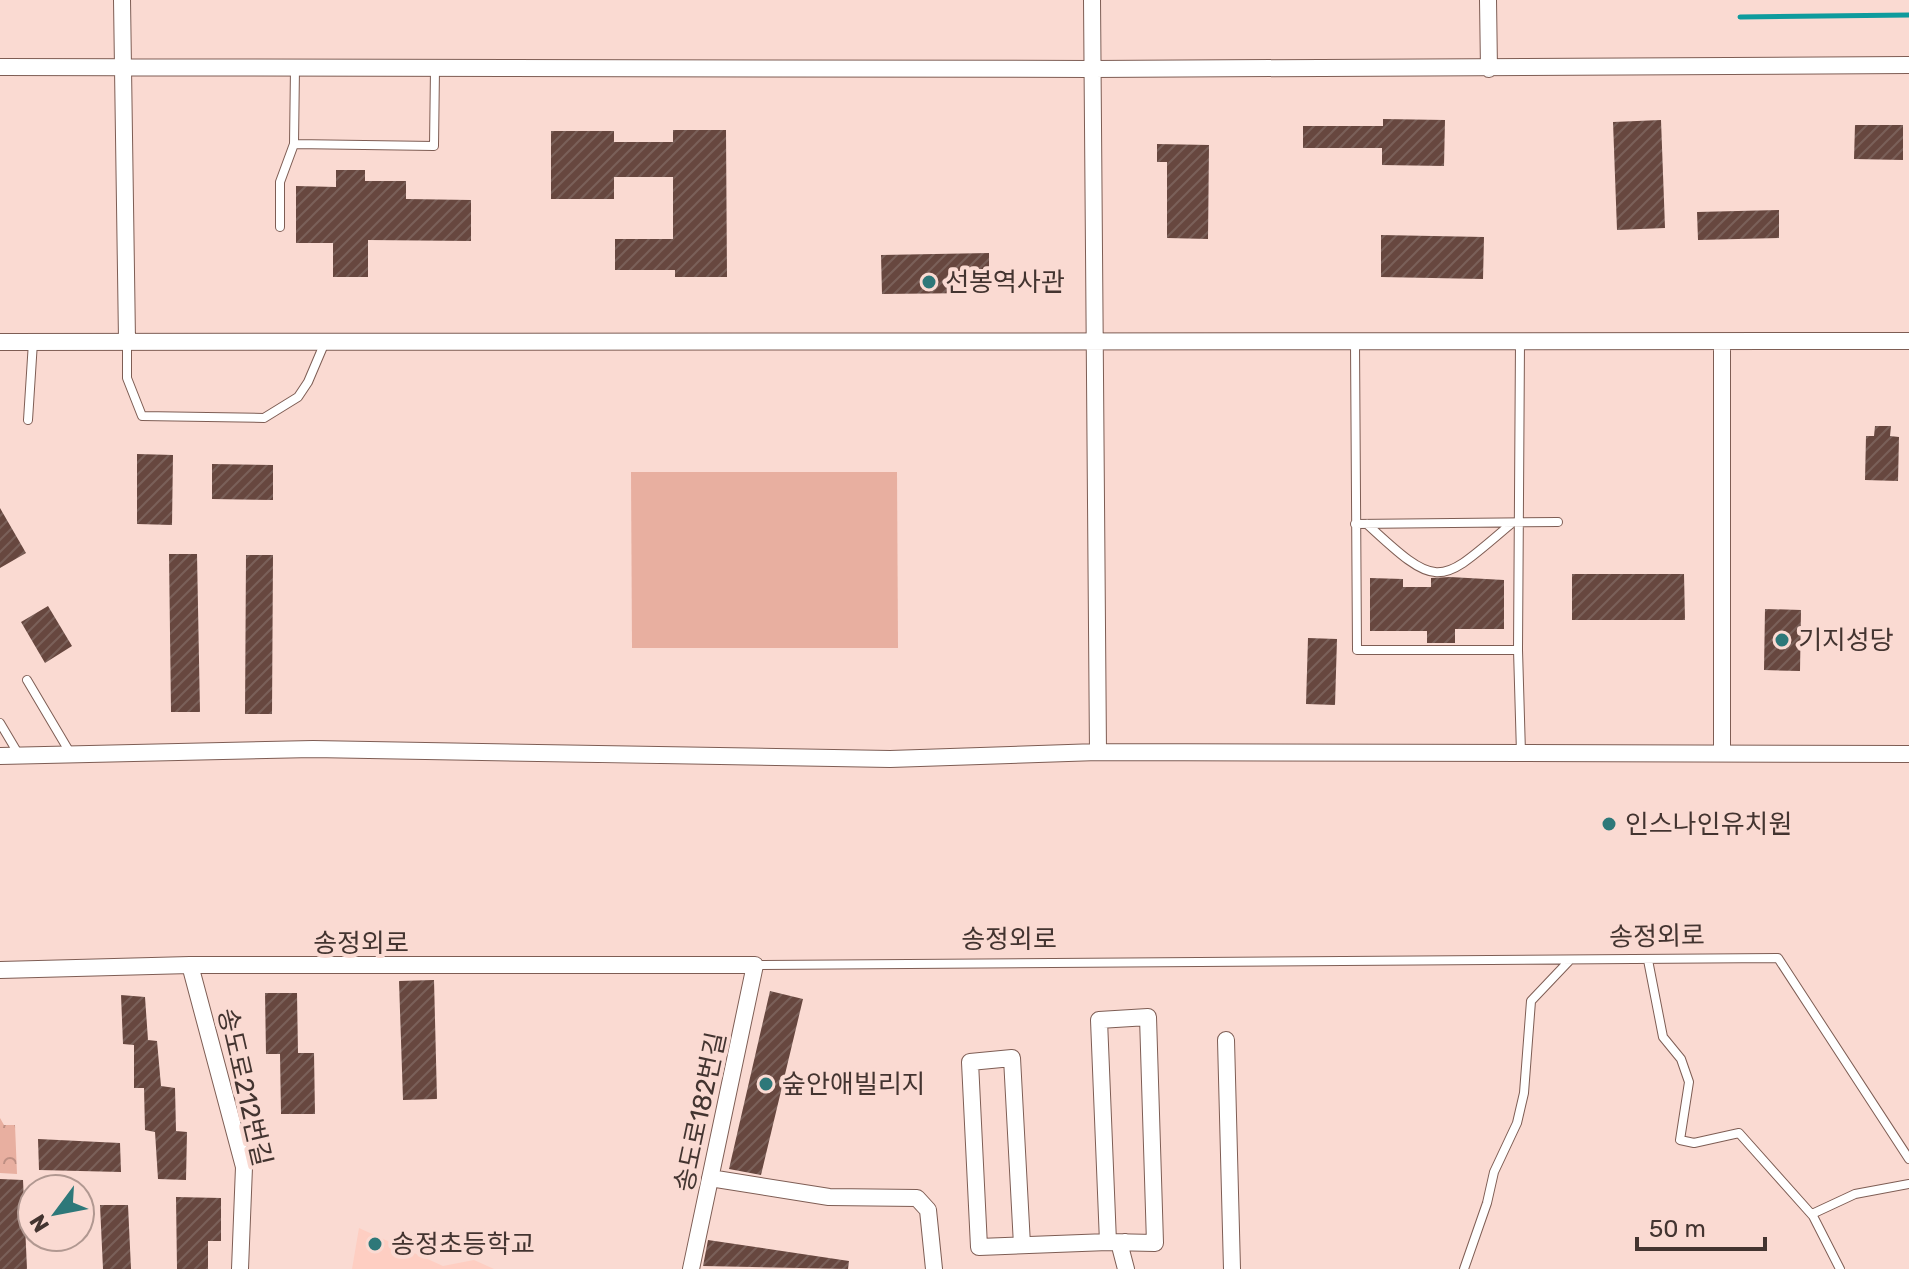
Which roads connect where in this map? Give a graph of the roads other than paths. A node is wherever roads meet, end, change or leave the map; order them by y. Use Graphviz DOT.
graph roads {
  1 [pos="122,0"];
  2 [pos="1092,0"];
  3 [pos="1488,0"];
  4 [pos="1909,65"];
  5 [pos="0,67"];
  6 [pos="124,67"];
  7 [pos="295,68"];
  8 [pos="435,69"];
  9 [pos="1092,69"];
  10 [pos="1489,69"];
  11 [pos="294,144"];
  12 [pos="280,227"];
  13 [pos="127,340"];
  14 [pos="33,341"];
  15 [pos="325,341"];
  16 [pos="1909,341"];
  17 [pos="0,342"];
  18 [pos="1520,342"];
  19 [pos="1722,342"];
  20 [pos="1355,343"];
  21 [pos="1093,344"];
  22 [pos="28,420"];
  23 [pos="1558,522"];
  24 [pos="1516,523"];
  25 [pos="1355,524"];
  26 [pos="1367,524"];
  27 [pos="1518,650"];
  28 [pos="27,680"];
  29 [pos="0,723"];
  30 [pos="1098,752"];
  31 [pos="1521,753"];
  32 [pos="1722,753"];
  33 [pos="1909,754"];
  34 [pos="0,756"];
  35 [pos="19,756"];
  36 [pos="72,756"];
  37 [pos="1648,960"];
  38 [pos="1569,961"];
  39 [pos="190,965"];
  40 [pos="755,965"];
  41 [pos="0,970"];
  42 [pos="1226,1040"];
  43 [pos="1909,1159"];
  44 [pos="710,1178"];
  45 [pos="1909,1184"];
  46 [pos="1812,1214"];
  47 [pos="1108,1242"];
  48 [pos="1125,1242"];
  49 [pos="1022,1245"];
  50 [pos="240,1269"];
  51 [pos="691,1269"];
  52 [pos="934,1269"];
  53 [pos="1126,1269"];
  54 [pos="1232,1269"];
  55 [pos="1464,1269"];
  56 [pos="1840,1269"];
  1 -- 6 [label="street"];
  2 -- 9 [label="street"];
  3 -- 10 [label="street"];
  4 -- 10 [label="street"];
  5 -- 6 [label="street"];
  6 -- 7 [label="street"];
  6 -- 13 [label="street"];
  7 -- 8 [label="street"];
  7 -- 11 [label="lane"];
  8 -- 9 [label="street"];
  8 -- 11 [label="lane"];
  9 -- 10 [label="street"];
  9 -- 21 [label="street"];
  11 -- 12 [label="lane"];
  13 -- 14 [label="street"];
  13 -- 15 [label="street"];
  13 -- 15 [label="lane"];
  14 -- 17 [label="street"];
  14 -- 22 [label="lane"];
  15 -- 21 [label="street"];
  16 -- 19 [label="street"];
  18 -- 19 [label="street"];
  18 -- 20 [label="street"];
  18 -- 24 [label="lane"];
  19 -- 32 [label="street"];
  20 -- 21 [label="street"];
  20 -- 25 [label="lane"];
  21 -- 30 [label="street"];
  23 -- 24 [label="lane"];
  24 -- 26 [label="lane"];
  24 -- 26 [label="lane"];
  24 -- 27 [label="lane"];
  25 -- 26 [label="lane"];
  25 -- 27 [label="lane"];
  27 -- 31 [label="lane"];
  28 -- 36 [label="lane"];
  29 -- 35 [label="lane"];
  30 -- 31 [label="street"];
  30 -- 36 [label="street"];
  31 -- 32 [label="street"];
  32 -- 33 [label="street"];
  34 -- 35 [label="street"];
  35 -- 36 [label="street"];
  37 -- 38 [label="lane, 송정외로"];
  37 -- 43 [label="lane, 송정외로"];
  37 -- 46 [label="lane"];
  38 -- 40 [label="lane, 송정외로"];
  38 -- 55 [label="lane"];
  39 -- 40 [label="street, 송정외로"];
  39 -- 41 [label="street, 송정외로"];
  39 -- 50 [label="street, 송도로212번길"];
  40 -- 44 [label="street, 송도로182번길"];
  42 -- 54 [label="street"];
  44 -- 51 [label="street, 송도로182번길"];
  44 -- 52 [label="street"];
  45 -- 46 [label="lane"];
  46 -- 56 [label="lane"];
  47 -- 48 [label="street"];
  47 -- 48 [label="street"];
  47 -- 49 [label="street"];
  48 -- 53 [label="street"];
  49 -- 49 [label="street"];
}
